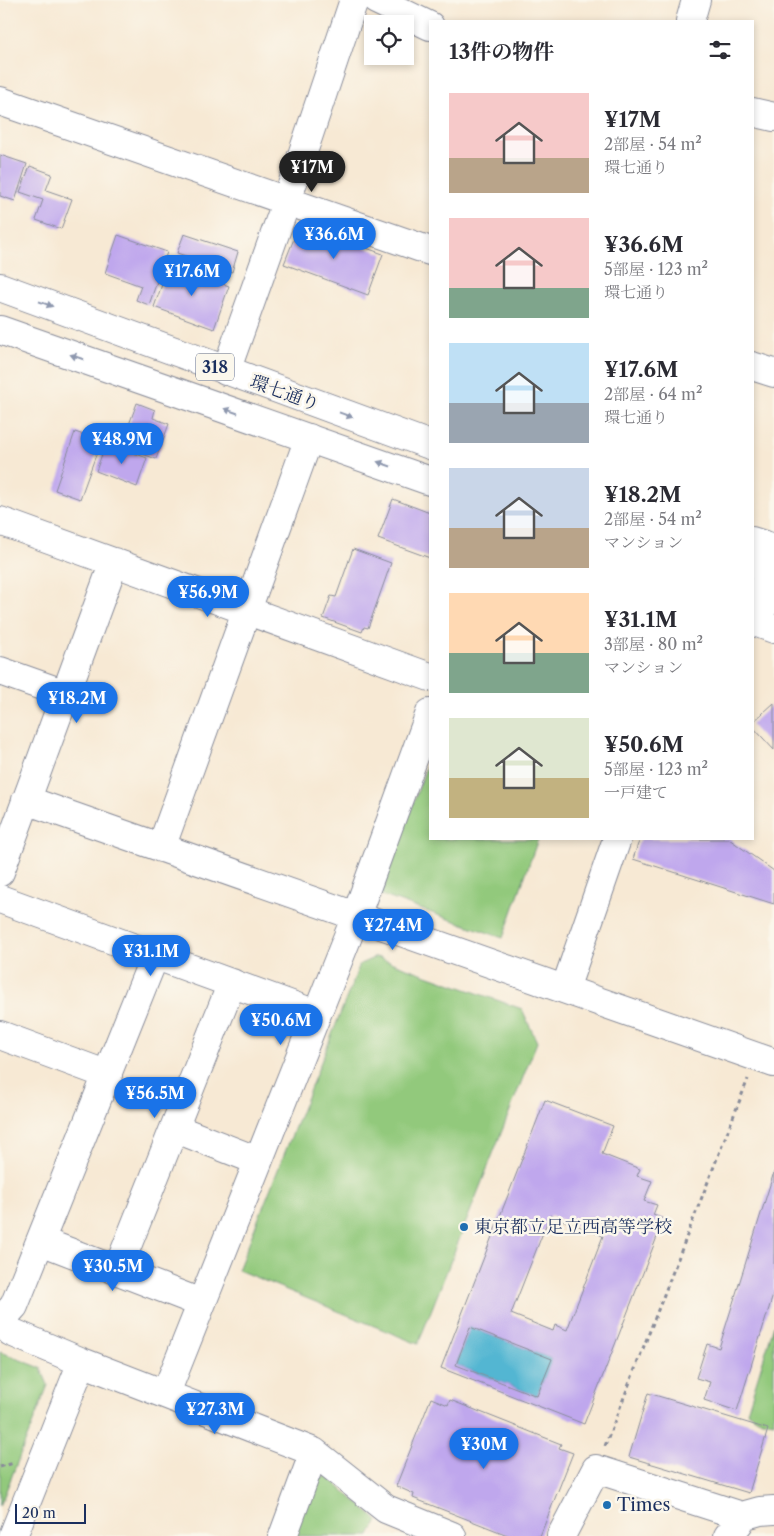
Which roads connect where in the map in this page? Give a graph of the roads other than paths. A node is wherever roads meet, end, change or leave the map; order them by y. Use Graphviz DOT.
graph roads {
  1 [pos="354,0"];
  2 [pos="376,0"];
  3 [pos="696,0"];
  4 [pos="690,20"];
  5 [pos="429,26"];
  6 [pos="0,101"];
  7 [pos="754,112"];
  8 [pos="774,117"];
  9 [pos="287,200"];
  10 [pos="429,250"];
  11 [pos="0,288"];
  12 [pos="0,330"];
  13 [pos="754,367"];
  14 [pos="226,371"];
  15 [pos="774,373"];
  16 [pos="309,438"];
  17 [pos="429,445"];
  18 [pos="429,481"];
  19 [pos="0,521"];
  20 [pos="754,542"];
  21 [pos="774,548"];
  22 [pos="114,562"];
  23 [pos="754,565"];
  24 [pos="774,572"];
  25 [pos="247,610"];
  26 [pos="754,622"];
  27 [pos="774,628"];
  28 [pos="0,671"];
  29 [pos="429,677"];
  30 [pos="65,694"];
  31 [pos="429,716"];
  32 [pos="26,800"];
  33 [pos="617,840"];
  34 [pos="161,848"];
  35 [pos="0,872"];
  36 [pos="0,900"];
  37 [pos="356,916"];
  38 [pos="155,956"];
  39 [pos="232,984"];
  40 [pos="565,989"];
  41 [pos="316,1014"];
  42 [pos="0,1036"];
  43 [pos="774,1063"];
  44 [pos="108,1075"];
  45 [pos="174,1128"];
  46 [pos="258,1161"];
  47 [pos="41,1241"];
  48 [pos="117,1271"];
  49 [pos="201,1303"];
  50 [pos="1,1318"];
  51 [pos="82,1362"];
  52 [pos="166,1393"];
  53 [pos="314,1452"];
  54 [pos="774,1510"];
  55 [pos="735,1526"];
  56 [pos="13,1536"];
  57 [pos="283,1536"];
  58 [pos="452,1536"];
  59 [pos="561,1536"];
  1 -- 9 [label="street"];
  2 -- 5 [label="street"];
  3 -- 4 [label="street"];
  6 -- 9 [label="street"];
  7 -- 8 [label="street"];
  9 -- 10 [label="street"];
  9 -- 14 [label="street"];
  11 -- 14 [label="street, 環七通り / 318, one-way"];
  16 -- 12 [label="street, 環七通り / 318, one-way"];
  13 -- 15 [label="street"];
  14 -- 17 [label="street, 環七通り / 318, one-way"];
  18 -- 16 [label="street, 環七通り / 318, one-way"];
  16 -- 25 [label="street"];
  19 -- 22 [label="street"];
  20 -- 21 [label="street"];
  22 -- 25 [label="street"];
  22 -- 30 [label="street"];
  23 -- 24 [label="street"];
  25 -- 29 [label="street"];
  25 -- 34 [label="street"];
  26 -- 27 [label="street"];
  28 -- 30 [label="street"];
  30 -- 32 [label="street"];
  31 -- 37 [label="street"];
  32 -- 34 [label="street"];
  32 -- 35 [label="street"];
  33 -- 40 [label="street"];
  34 -- 37 [label="street"];
  36 -- 38 [label="street"];
  37 -- 40 [label="street"];
  37 -- 41 [label="street"];
  38 -- 39 [label="street"];
  38 -- 44 [label="street"];
  39 -- 41 [label="street"];
  39 -- 45 [label="street"];
  40 -- 43 [label="street"];
  41 -- 46 [label="street"];
  42 -- 44 [label="street"];
  44 -- 47 [label="street"];
  45 -- 46 [label="street"];
  45 -- 48 [label="street"];
  46 -- 49 [label="street"];
  47 -- 48 [label="street"];
  47 -- 50 [label="street"];
  48 -- 49 [label="street"];
  49 -- 52 [label="street"];
  50 -- 51 [label="street"];
  51 -- 52 [label="street"];
  51 -- 56 [label="street"];
  52 -- 53 [label="street"];
  53 -- 57 [label="street"];
  53 -- 58 [label="street"];
  54 -- 55 [label="street"];
  55 -- 59 [label="street"];
}
